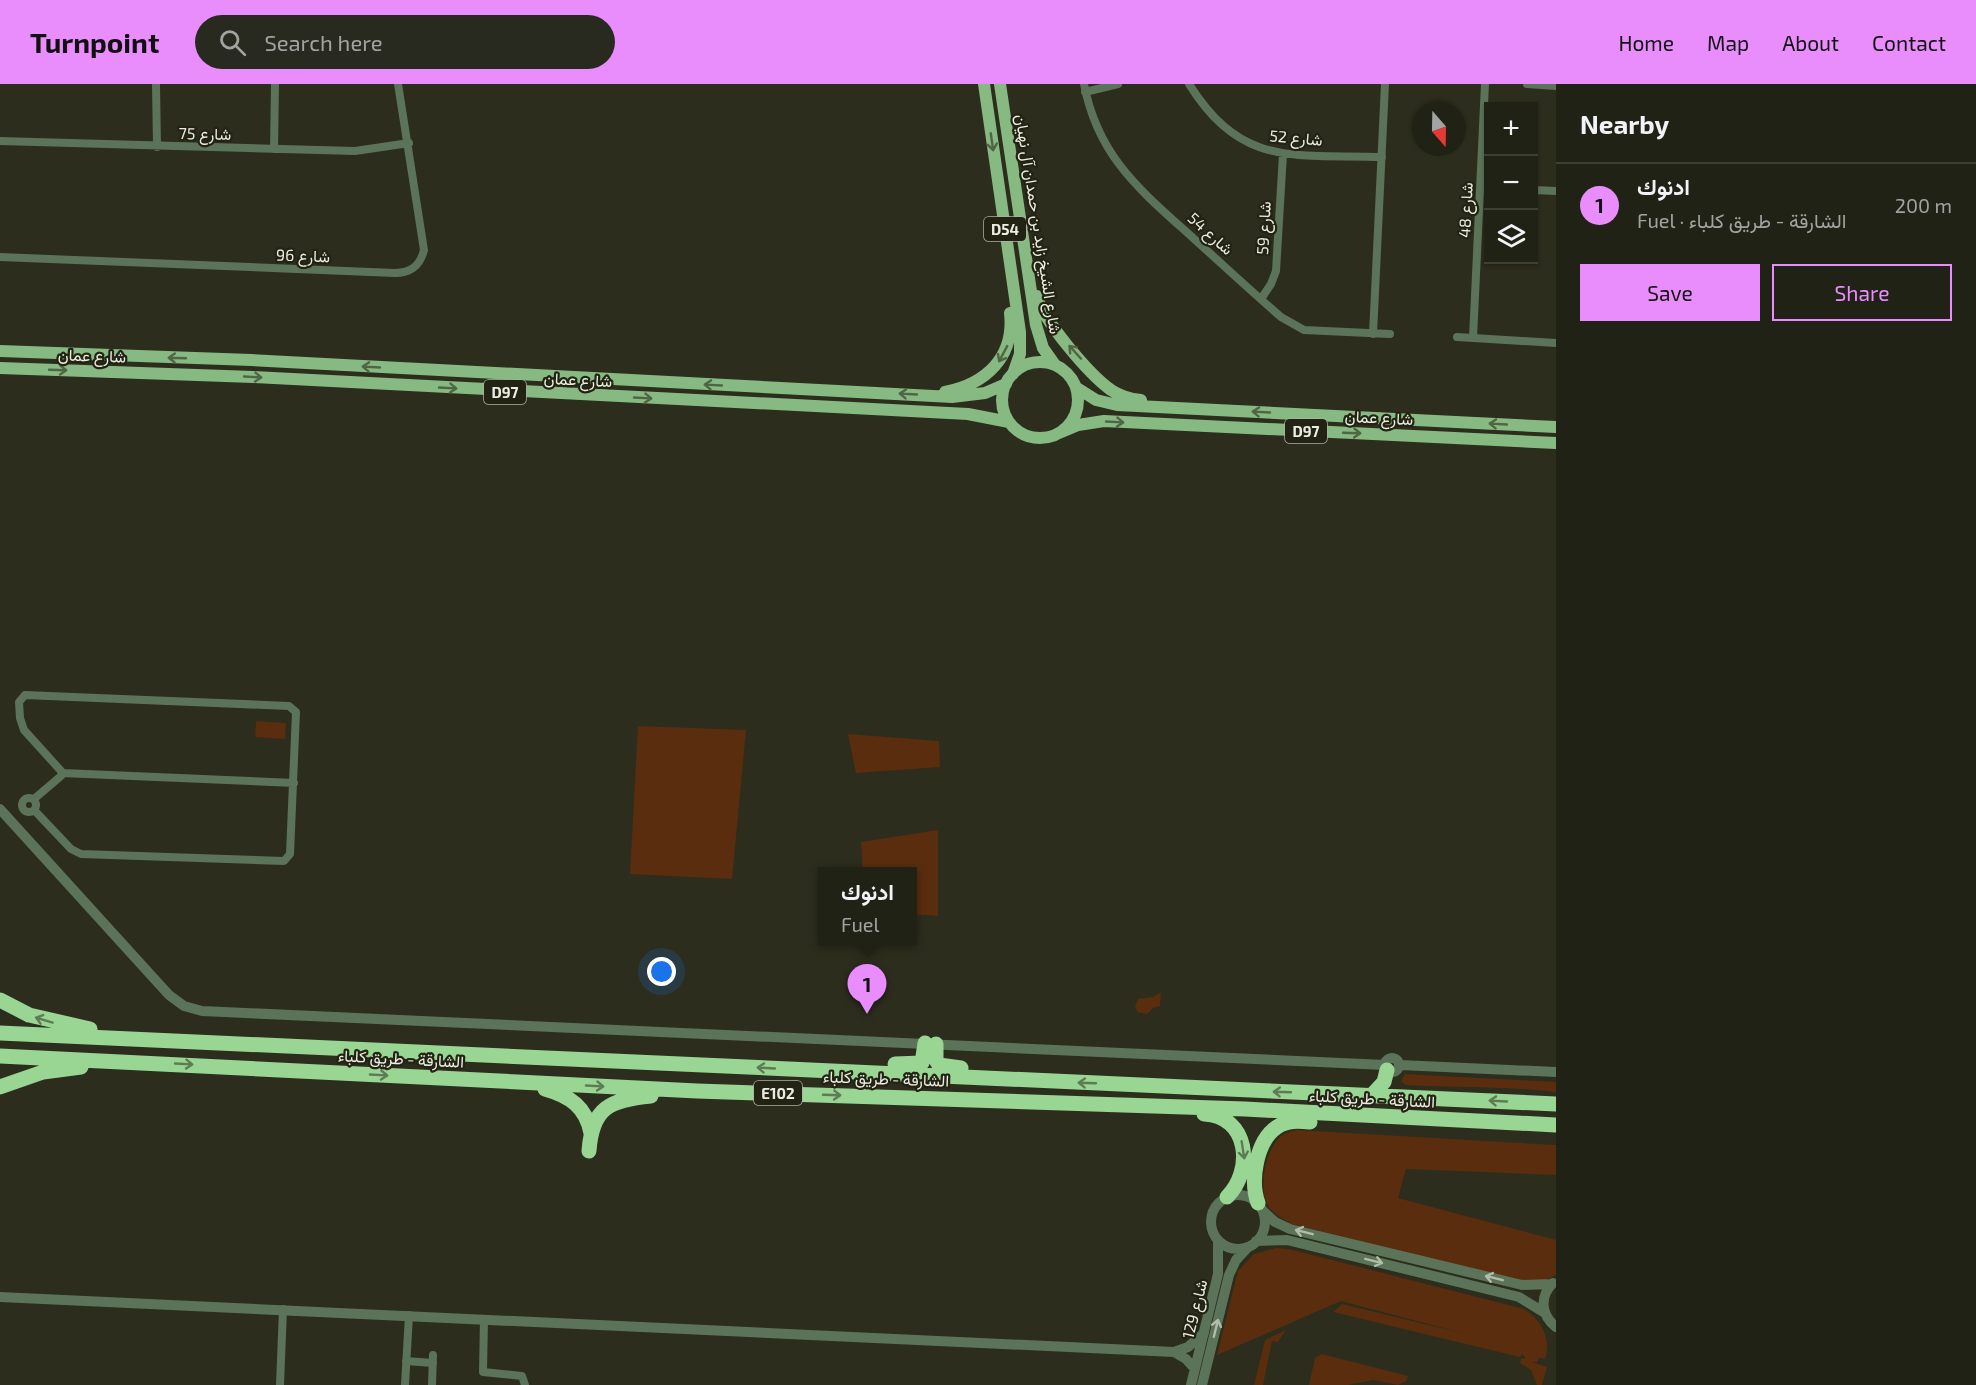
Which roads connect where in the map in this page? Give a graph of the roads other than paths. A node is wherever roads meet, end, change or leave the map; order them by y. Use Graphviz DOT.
graph roads {
  1 [pos="156,84"];
  2 [pos="275,84"];
  3 [pos="398,84"];
  4 [pos="984,84"];
  5 [pos="1000,84"];
  6 [pos="1118,84"];
  7 [pos="1385,84"];
  8 [pos="1485,84"];
  9 [pos="1527,84"];
  10 [pos="1550,85"];
  11 [pos="1191,87"];
  12 [pos="1085,88"];
  13 [pos="0,141"];
  14 [pos="409,143"];
  15 [pos="156,147"];
  16 [pos="274,149"];
  17 [pos="1282,154"];
  18 [pos="1485,156"];
  19 [pos="1382,157"];
  20 [pos="1538,190"];
  21 [pos="1556,191"];
  22 [pos="1484,199"];
  23 [pos="0,258"];
  24 [pos="1027,265"];
  25 [pos="1012,277"];
  26 [pos="1261,299"];
  27 [pos="1372,334"];
  28 [pos="1390,334"];
  29 [pos="1457,337"];
  30 [pos="1473,338"];
  31 [pos="1556,343"];
  32 [pos="0,351"];
  33 [pos="1055,365"];
  34 [pos="0,368"];
  35 [pos="1009,379"];
  36 [pos="1077,388"];
  37 [pos="934,396"];
  38 [pos="1177,408"];
  39 [pos="1009,422"];
  40 [pos="1556,427"];
  41 [pos="1059,433"];
  42 [pos="1556,443"];
  43 [pos="62,773"];
  44 [pos="294,783"];
  45 [pos="34,799"];
  46 [pos="0,809"];
  47 [pos="24,810"];
  48 [pos="34,811"];
  49 [pos="11,821"];
  50 [pos="0,1000"];
  51 [pos="0,1033"];
  52 [pos="121,1039"];
  53 [pos="931,1044"];
  54 [pos="0,1056"];
  55 [pos="148,1062"];
  56 [pos="1392,1068"];
  57 [pos="799,1070"];
  58 [pos="1556,1072"];
  59 [pos="512,1082"];
  60 [pos="1055,1082"];
  61 [pos="0,1087"];
  62 [pos="697,1091"];
  63 [pos="1371,1095"];
  64 [pos="1407,1097"];
  65 [pos="995,1100"];
  66 [pos="1556,1104"];
  67 [pos="1494,1122"];
  68 [pos="1556,1125"];
  69 [pos="591,1133"];
  70 [pos="589,1151"];
  71 [pos="1227,1197"];
  72 [pos="1260,1207"];
  73 [pos="1218,1240"];
  74 [pos="1252,1244"];
  75 [pos="1554,1283"];
  76 [pos="0,1297"];
  77 [pos="284,1309"];
  78 [pos="1545,1313"];
  79 [pos="409,1316"];
  80 [pos="484,1319"];
  81 [pos="1556,1326"];
  82 [pos="1204,1333"];
  83 [pos="1174,1352"];
  84 [pos="406,1361"];
  85 [pos="1195,1369"];
  86 [pos="280,1385"];
  87 [pos="405,1385"];
  88 [pos="432,1385"];
  89 [pos="525,1385"];
  90 [pos="1191,1385"];
  91 [pos="1202,1385"];
  1 -- 15 [label="street"];
  2 -- 16 [label="street"];
  3 -- 14 [label="street, شارع 96"];
  4 -- 25 [label="main road, شارع الشيخ زايد بن حمدان آل نهيان / D54, one-way"];
  5 -- 24 [label="main road, شارع الشيخ زايد بن حمدان آل نهيان / D54"];
  6 -- 12 [label="street"];
  7 -- 19 [label="street"];
  8 -- 18 [label="street, شارع 48"];
  9 -- 10 [label="street"];
  11 -- 17 [label="street, شارع 52"];
  12 -- 26 [label="street, شارع 54"];
  13 -- 15 [label="street, شارع 75"];
  14 -- 16 [label="street, شارع 75"];
  14 -- 23 [label="street, شارع 96"];
  15 -- 16 [label="street, شارع 75"];
  17 -- 19 [label="street, شارع 52"];
  17 -- 26 [label="street, شارع 59"];
  19 -- 27 [label="street"];
  20 -- 21 [label="street"];
  22 -- 30 [label="street, شارع 48"];
  24 -- 33 [label="main road, شارع الشيخ زايد بن حمدان آل نهيان / D54"];
  38 -- 24 [label="main road, one-way"];
  25 -- 35 [label="main road, شارع الشيخ زايد بن حمدان آل نهيان / D54"];
  25 -- 37 [label="main road, one-way"];
  26 -- 27 [label="street, شارع 54"];
  27 -- 28 [label="street, شارع 54"];
  29 -- 30 [label="street"];
  30 -- 31 [label="street"];
  37 -- 32 [label="main road, شارع عمان / D97, one-way"];
  33 -- 35 [label="main road"];
  33 -- 36 [label="main road"];
  34 -- 39 [label="main road, شارع عمان / D97, one-way"];
  35 -- 37 [label="main road, شارع عمان / D97"];
  35 -- 39 [label="main road"];
  36 -- 38 [label="main road, شارع عمان / D97"];
  36 -- 41 [label="main road"];
  40 -- 38 [label="main road, شارع عمان / D97, one-way"];
  39 -- 41 [label="main road"];
  41 -- 42 [label="main road, شارع عمان / D97, one-way"];
  43 -- 44 [label="street"];
  43 -- 44 [label="street"];
  43 -- 45 [label="street"];
  44 -- 48 [label="street"];
  45 -- 47 [label="street"];
  45 -- 48 [label="street"];
  46 -- 49 [label="street"];
  47 -- 48 [label="street"];
  47 -- 49 [label="street"];
  49 -- 53 [label="street"];
  52 -- 50 [label="highway, one-way"];
  51 -- 52 [label="highway, الشارقة - طريق كلباء / E102"];
  57 -- 52 [label="highway, الشارقة - طريق كلباء / E102, one-way"];
  53 -- 56 [label="street"];
  53 -- 57 [label="highway"];
  53 -- 60 [label="highway"];
  54 -- 55 [label="highway, الشارقة - طريق كلباء / E102"];
  55 -- 59 [label="highway, الشارقة - طريق كلباء / E102, one-way"];
  55 -- 61 [label="highway"];
  56 -- 58 [label="street"];
  56 -- 63 [label="highway"];
  56 -- 64 [label="highway"];
  57 -- 60 [label="highway, الشارقة - طريق كلباء / E102"];
  59 -- 62 [label="highway, الشارقة - طريق كلباء / E102, one-way"];
  59 -- 69 [label="highway"];
  63 -- 60 [label="highway, الشارقة - طريق كلباء / E102, one-way"];
  62 -- 65 [label="highway, الشارقة - طريق كلباء / E102, one-way"];
  62 -- 69 [label="highway"];
  63 -- 64 [label="highway, الشارقة - طريق كلباء / E102"];
  66 -- 64 [label="highway, الشارقة - طريق كلباء / E102, one-way"];
  65 -- 67 [label="highway, الشارقة - طريق كلباء / E102"];
  65 -- 71 [label="highway, one-way"];
  67 -- 68 [label="highway, الشارقة - طريق كلباء / E102"];
  67 -- 72 [label="highway"];
  69 -- 70 [label="highway"];
  71 -- 72 [label="street"];
  71 -- 73 [label="street"];
  72 -- 74 [label="street"];
  75 -- 72 [label="street, one-way"];
  73 -- 74 [label="street"];
  73 -- 82 [label="street, شارع 129"];
  74 -- 78 [label="street, one-way"];
  91 -- 74 [label="street, شارع 129, one-way"];
  75 -- 78 [label="street"];
  76 -- 77 [label="street"];
  77 -- 79 [label="street"];
  77 -- 86 [label="street"];
  78 -- 81 [label="street"];
  79 -- 80 [label="street"];
  79 -- 84 [label="street"];
  80 -- 83 [label="street"];
  80 -- 89 [label="street"];
  82 -- 83 [label="street"];
  82 -- 85 [label="street, شارع 129"];
  83 -- 85 [label="street"];
  84 -- 87 [label="street"];
  84 -- 88 [label="street"];
  85 -- 90 [label="street, شارع 129"];
}
